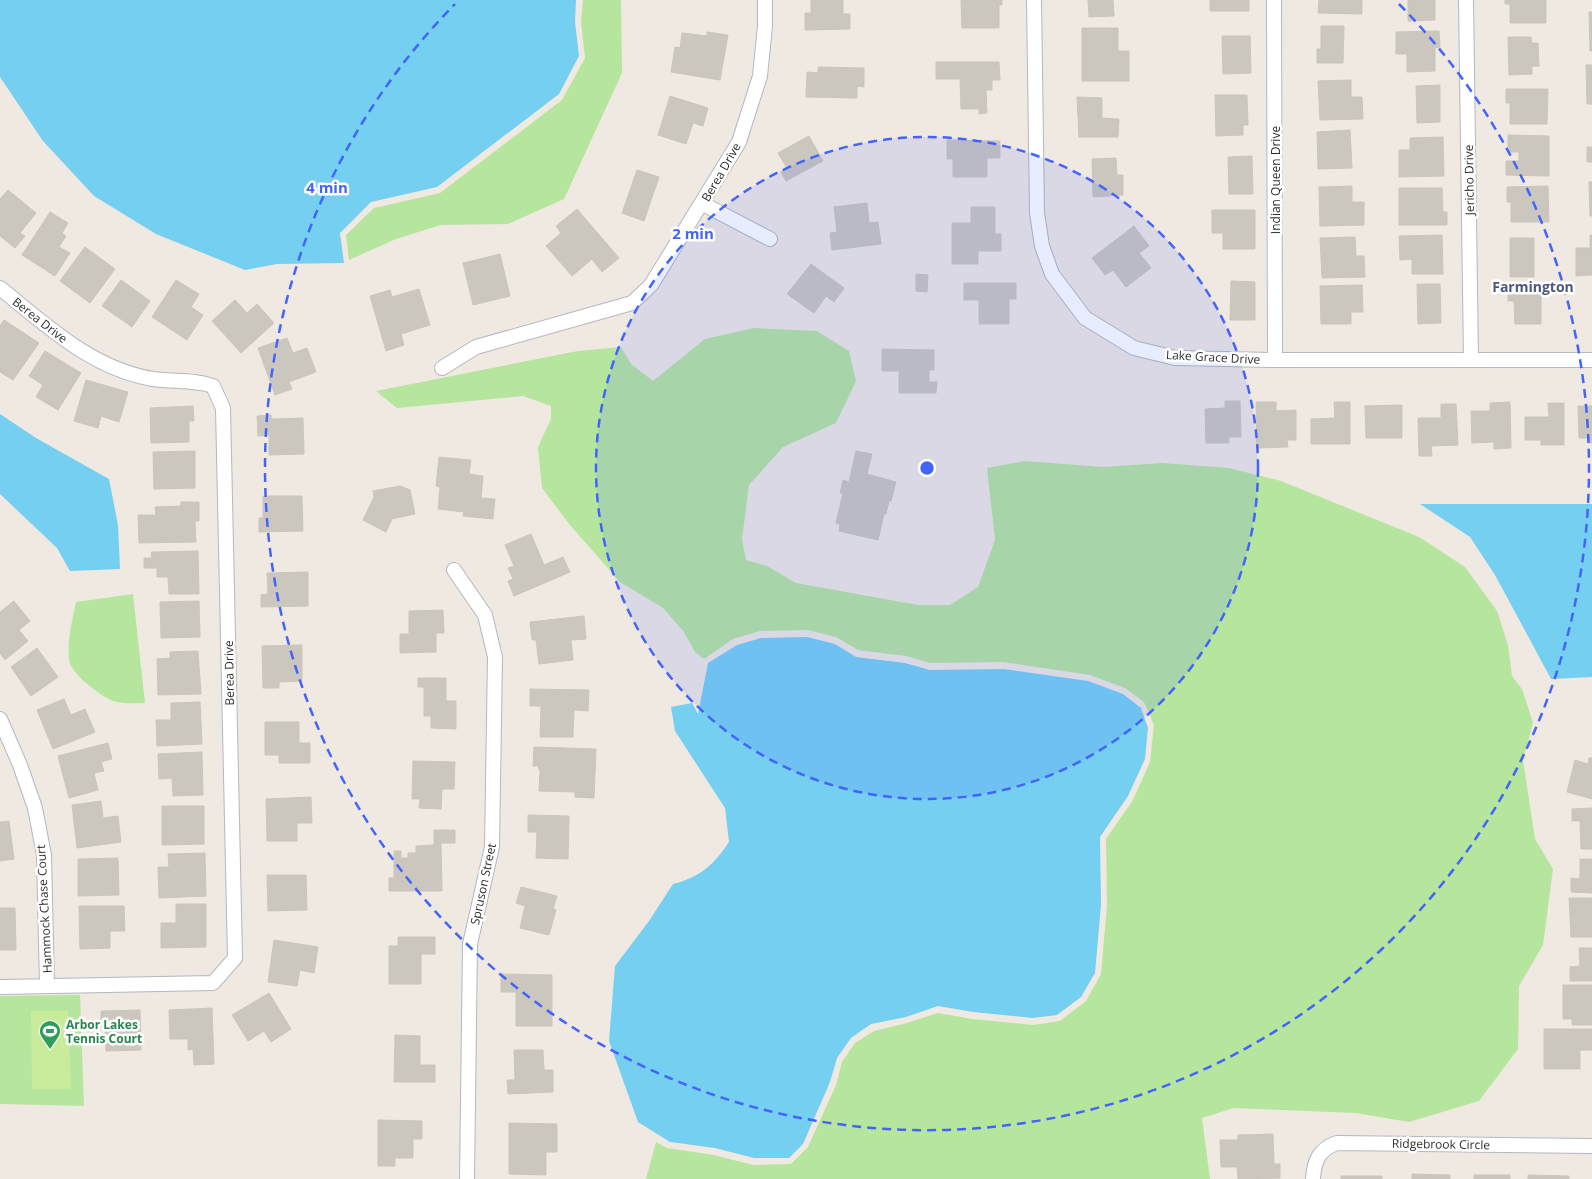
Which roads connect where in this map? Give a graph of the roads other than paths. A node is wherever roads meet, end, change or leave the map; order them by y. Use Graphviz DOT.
graph roads {
  1 [pos="765,0"];
  2 [pos="1034,0"];
  3 [pos="1274,0"];
  4 [pos="1466,0"];
  5 [pos="702,204"];
  6 [pos="770,239"];
  7 [pos="0,288"];
  8 [pos="1275,360"];
  9 [pos="1471,360"];
  10 [pos="1592,360"];
  11 [pos="442,368"];
  12 [pos="454,570"];
  13 [pos="0,719"];
  14 [pos="47,986"];
  15 [pos="0,988"];
  16 [pos="1592,1146"];
  17 [pos="468,1179"];
  18 [pos="1313,1179"];
  1 -- 5 [label="street, Berea Drive"];
  2 -- 8 [label="street, Lake Grace Drive"];
  3 -- 8 [label="street, Indian Queen Drive"];
  4 -- 9 [label="street, Jericho Drive"];
  5 -- 6 [label="street"];
  5 -- 11 [label="street, Berea Drive"];
  7 -- 14 [label="street, Berea Drive"];
  8 -- 9 [label="street, Lake Grace Drive"];
  9 -- 10 [label="street, Lake Grace Drive"];
  12 -- 17 [label="street, Spruson Street"];
  13 -- 14 [label="street, Hammock Chase Court"];
  14 -- 15 [label="street, Berea Drive"];
  16 -- 18 [label="street, Ridgebrook Circle"];
}
